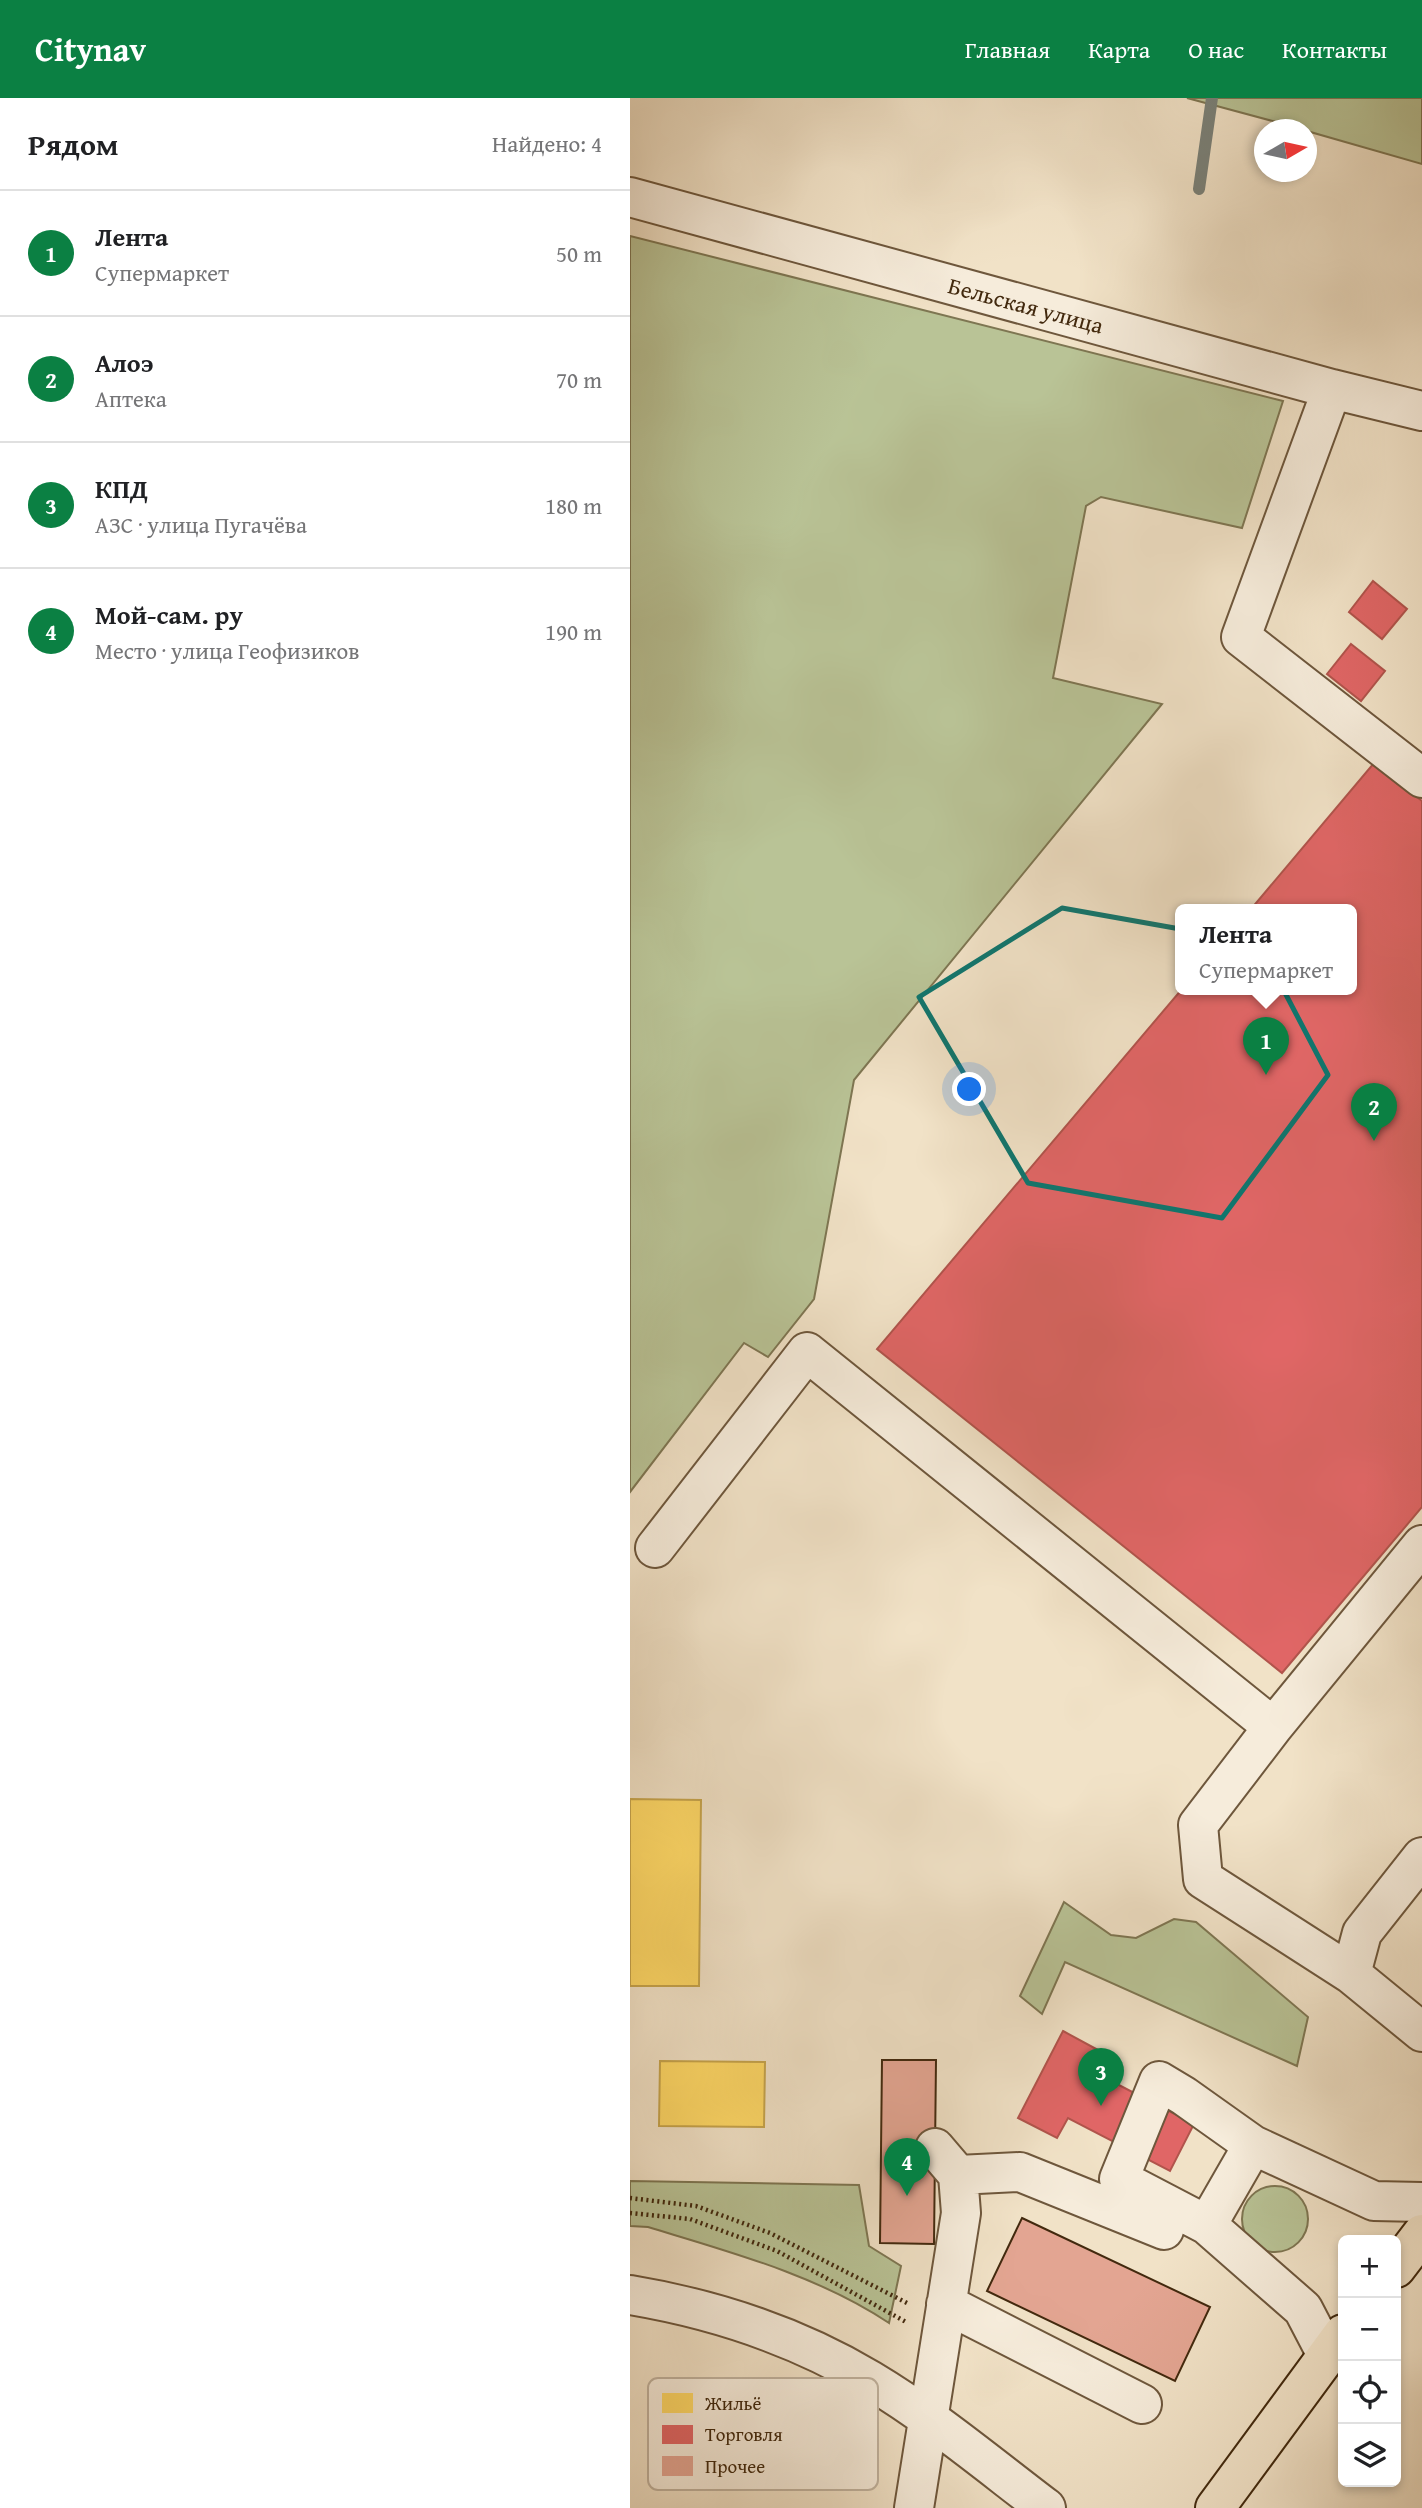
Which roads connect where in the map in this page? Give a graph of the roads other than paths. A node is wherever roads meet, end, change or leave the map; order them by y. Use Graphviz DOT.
graph roads {
  1 [pos="630,197"];
  2 [pos="1332,389"];
  3 [pos="1422,411"];
  4 [pos="1422,778"];
  5 [pos="1422,1545"];
  6 [pos="655,1548"];
  7 [pos="1273,1727"];
  8 [pos="1422,1857"];
  9 [pos="1351,1974"];
  10 [pos="1422,2032"];
  11 [pos="1253,2145"];
  12 [pos="1422,2202"];
  13 [pos="1207,2225"];
  14 [pos="1164,2230"];
  15 [pos="1422,2234"];
  16 [pos="1401,2261"];
  17 [pos="630,2295"];
  18 [pos="944,2322"];
  19 [pos="1335,2345"];
  20 [pos="866,2378"];
  21 [pos="878,2385"];
  22 [pos="1142,2404"];
  23 [pos="929,2419"];
  24 [pos="914,2508"];
  25 [pos="1046,2508"];
  26 [pos="1215,2508"];
  1 -- 2 [label="street, Бельская улица"];
  2 -- 3 [label="street, Бельская улица"];
  2 -- 4 [label="street"];
  5 -- 7 [label="street"];
  6 -- 7 [label="street"];
  7 -- 9 [label="street"];
  8 -- 9 [label="street"];
  9 -- 10 [label="street"];
  11 -- 12 [label="street"];
  11 -- 13 [label="street"];
  11 -- 13 [label="street"];
  13 -- 19 [label="street"];
  14 -- 18 [label="street"];
  15 -- 16 [label="main road"];
  17 -- 20 [label="street"];
  18 -- 22 [label="street"];
  18 -- 23 [label="street"];
  19 -- 26 [label="main road"];
  21 -- 23 [label="street"];
  23 -- 24 [label="street"];
  23 -- 25 [label="street"];
}
